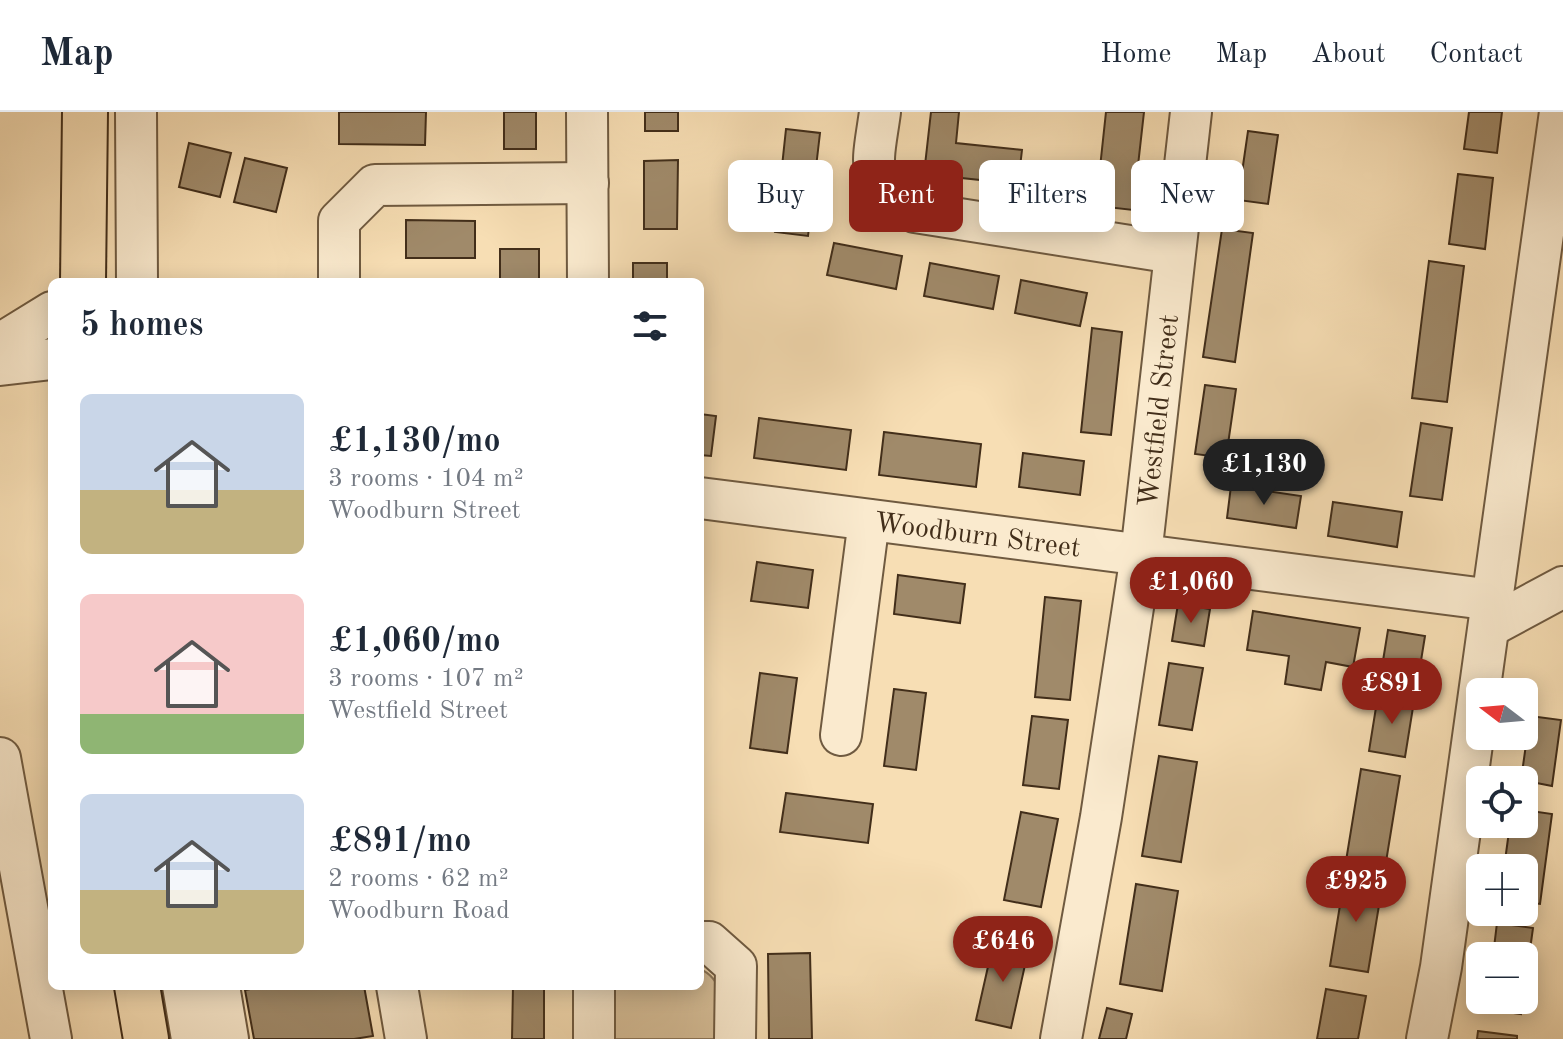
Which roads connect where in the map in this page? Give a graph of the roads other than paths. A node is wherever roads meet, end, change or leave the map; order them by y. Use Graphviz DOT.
graph roads {
  1 [pos="85,112"];
  2 [pos="136,112"];
  3 [pos="587,112"];
  4 [pos="880,112"];
  5 [pos="1191,112"];
  6 [pos="1561,118"];
  7 [pos="588,183"];
  8 [pos="1174,253"];
  9 [pos="81,278"];
  10 [pos="137,278"];
  11 [pos="339,278"];
  12 [pos="588,278"];
  13 [pos="48,314"];
  14 [pos="0,344"];
  15 [pos="48,359"];
  16 [pos="0,365"];
  17 [pos="704,499"];
  18 [pos="869,520"];
  19 [pos="1141,555"];
  20 [pos="1563,587"];
  21 [pos="1491,614"];
  22 [pos="841,735"];
  23 [pos="0,758"];
  24 [pos="704,942"];
  25 [pos="138,990"];
  26 [pos="184,990"];
  27 [pos="220,990"];
  28 [pos="398,990"];
  29 [pos="594,990"];
  30 [pos="51,1039"];
  31 [pos="146,1039"];
  32 [pos="192,1039"];
  33 [pos="228,1039"];
  34 [pos="406,1039"];
  35 [pos="594,1039"];
  36 [pos="735,1039"];
  37 [pos="1061,1039"];
  38 [pos="1427,1039"];
  1 -- 9 [label="main road"];
  2 -- 10 [label="street"];
  3 -- 7 [label="street"];
  4 -- 8 [label="street"];
  5 -- 8 [label="street, Westfield Street"];
  6 -- 21 [label="street"];
  7 -- 11 [label="street"];
  7 -- 12 [label="street"];
  8 -- 19 [label="street, Westfield Street"];
  13 -- 14 [label="street"];
  15 -- 16 [label="street"];
  17 -- 18 [label="street, Woodburn Street"];
  18 -- 19 [label="street, Woodburn Street"];
  18 -- 22 [label="street"];
  19 -- 21 [label="street, Woodburn Street"];
  19 -- 37 [label="street, Westfield Street"];
  20 -- 21 [label="street"];
  21 -- 38 [label="street"];
  23 -- 30 [label="street"];
  24 -- 36 [label="street"];
  25 -- 31 [label="main road"];
  26 -- 32 [label="street"];
  27 -- 33 [label="street"];
  28 -- 34 [label="street"];
  29 -- 35 [label="street"];
}
